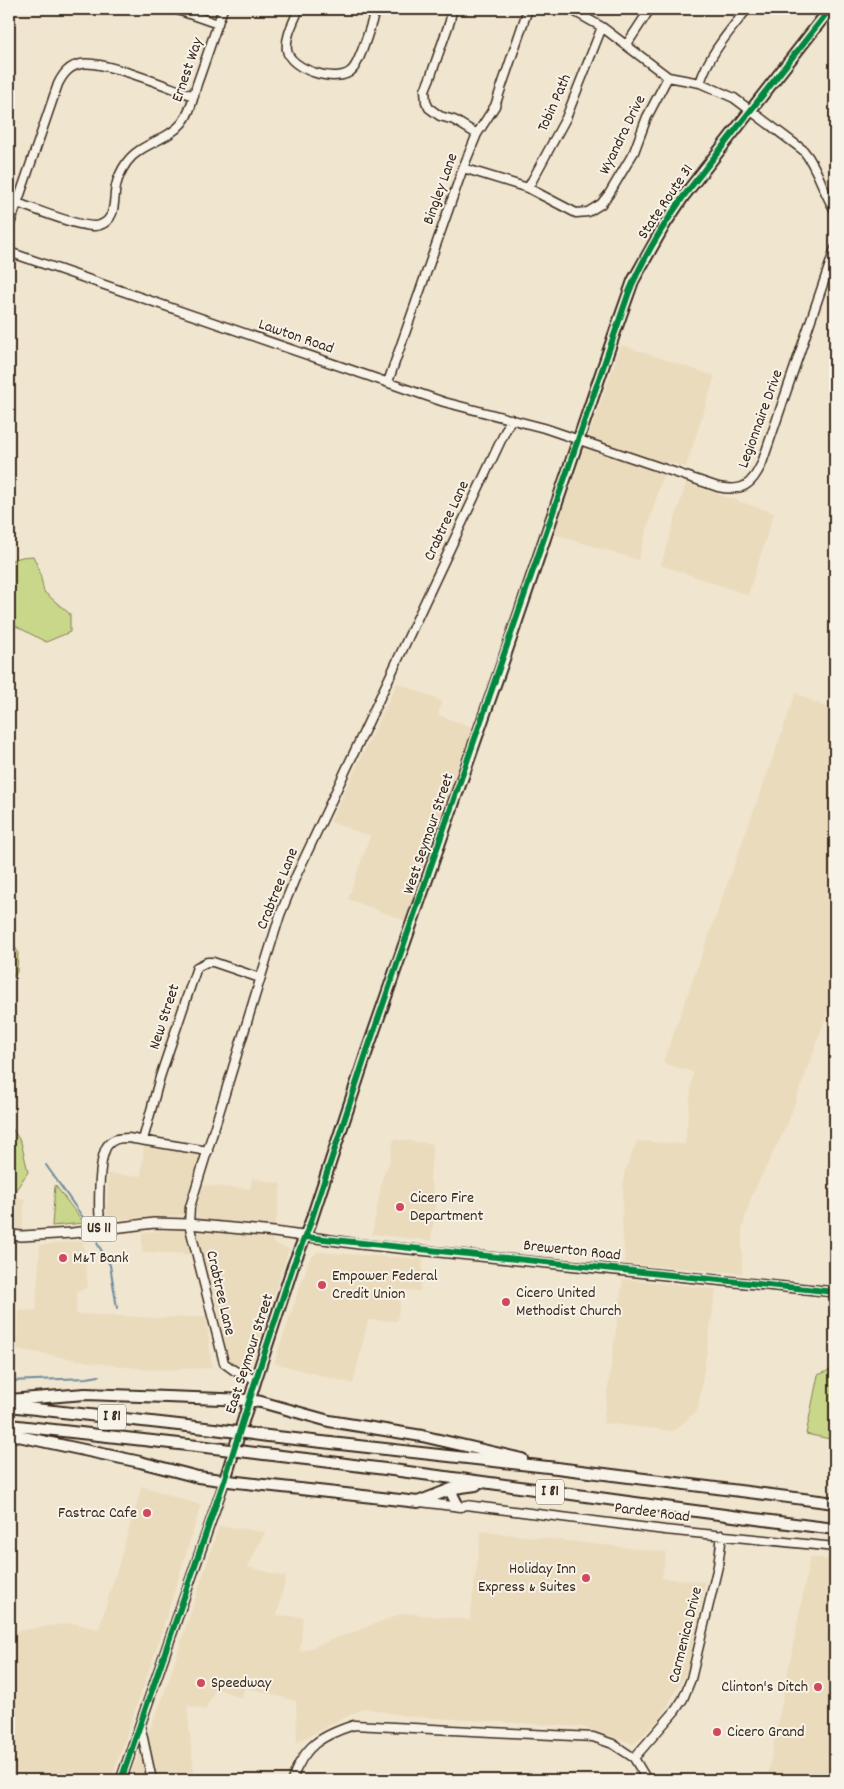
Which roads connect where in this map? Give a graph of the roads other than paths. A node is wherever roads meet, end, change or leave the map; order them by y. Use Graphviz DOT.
graph roads {
  1 [pos="175,9"];
  2 [pos="223,9"];
  3 [pos="299,9"];
  4 [pos="376,9"];
  5 [pos="452,9"];
  6 [pos="528,9"];
  7 [pos="570,9"];
  8 [pos="650,9"];
  9 [pos="747,9"];
  10 [pos="830,9"];
  11 [pos="218,24"];
  12 [pos="602,27"];
  13 [pos="627,44"];
  14 [pos="668,77"];
  15 [pos="700,83"];
  16 [pos="194,96"];
  17 [pos="750,110"];
  18 [pos="477,134"];
  19 [pos="463,168"];
  20 [pos="528,188"];
  21 [pos="17,203"];
  22 [pos="835,210"];
  23 [pos="9,226"];
  24 [pos="835,249"];
  25 [pos="9,252"];
  26 [pos="388,382"];
  27 [pos="511,419"];
  28 [pos="578,440"];
  29 [pos="260,978"];
  30 [pos="143,1140"];
  31 [pos="208,1151"];
  32 [pos="189,1224"];
  33 [pos="101,1229"];
  34 [pos="9,1235"];
  35 [pos="305,1237"];
  36 [pos="835,1292"];
  37 [pos="256,1378"];
  38 [pos="9,1400"];
  39 [pos="249,1400"];
  40 [pos="9,1406"];
  41 [pos="9,1425"];
  42 [pos="9,1434"];
  43 [pos="557,1468"];
  44 [pos="226,1478"];
  45 [pos="507,1486"];
  46 [pos="454,1488"];
  47 [pos="423,1500"];
  48 [pos="835,1503"];
  49 [pos="461,1504"];
  50 [pos="835,1528"];
  51 [pos="722,1535"];
  52 [pos="835,1548"];
  53 [pos="140,1724"];
  54 [pos="634,1758"];
  55 [pos="121,1780"];
  56 [pos="152,1780"];
  57 [pos="292,1780"];
  58 [pos="647,1780"];
  1 -- 11 [label="street"];
  2 -- 11 [label="street, Ernest Way"];
  3 -- 4 [label="street"];
  5 -- 18 [label="street"];
  6 -- 18 [label="street, Bingley Lane"];
  7 -- 12 [label="street"];
  8 -- 13 [label="street"];
  9 -- 15 [label="street"];
  10 -- 17 [label="highway, State Route 31"];
  11 -- 16 [label="street, Ernest Way"];
  12 -- 13 [label="street"];
  12 -- 20 [label="street, Tobin Path"];
  13 -- 14 [label="street"];
  14 -- 15 [label="street"];
  14 -- 20 [label="street, Wyandra Drive"];
  15 -- 17 [label="street"];
  16 -- 21 [label="street, Ernest Way"];
  16 -- 21 [label="street"];
  17 -- 22 [label="street"];
  17 -- 28 [label="highway, State Route 31"];
  18 -- 19 [label="street, Bingley Lane"];
  19 -- 20 [label="street, Wyandra Drive"];
  19 -- 26 [label="street, Bingley Lane"];
  21 -- 23 [label="street"];
  24 -- 28 [label="street, Legionnaire Drive"];
  25 -- 26 [label="street, Lawton Road"];
  26 -- 27 [label="street, Lawton Road"];
  27 -- 28 [label="street, Lawton Road"];
  27 -- 29 [label="street, Crabtree Lane"];
  28 -- 35 [label="highway, West Seymour Street"];
  29 -- 30 [label="street, New Street"];
  29 -- 31 [label="street, Crabtree Lane"];
  30 -- 31 [label="street"];
  30 -- 33 [label="street"];
  31 -- 32 [label="street, Crabtree Lane"];
  32 -- 33 [label="main road, Brewerton Road / US 11"];
  32 -- 35 [label="main road, Brewerton Road / US 11"];
  32 -- 37 [label="street, Crabtree Lane"];
  33 -- 34 [label="main road, Brewerton Road / US 11"];
  35 -- 36 [label="main road, Brewerton Road / US 11"];
  35 -- 37 [label="highway, East Seymour Street"];
  37 -- 39 [label="highway, East Seymour Street"];
  38 -- 39 [label="highway"];
  39 -- 43 [label="highway"];
  39 -- 44 [label="highway, East Seymour Street"];
  40 -- 43 [label="highway, I 81, bridge"];
  41 -- 45 [label="highway, I 81, bridge"];
  42 -- 44 [label="highway, Pardee Road"];
  43 -- 48 [label="highway, I 81"];
  44 -- 47 [label="highway, Pardee Road"];
  44 -- 53 [label="main road"];
  45 -- 46 [label="highway"];
  45 -- 50 [label="highway, I 81"];
  46 -- 47 [label="highway"];
  46 -- 49 [label="highway"];
  47 -- 49 [label="street, Pardee Road"];
  49 -- 51 [label="street, Pardee Road"];
  51 -- 52 [label="street, Pardee Road"];
  51 -- 54 [label="street, Carmenica Drive"];
  53 -- 55 [label="main road"];
  53 -- 56 [label="street"];
  54 -- 57 [label="street"];
  54 -- 58 [label="street"];
}
